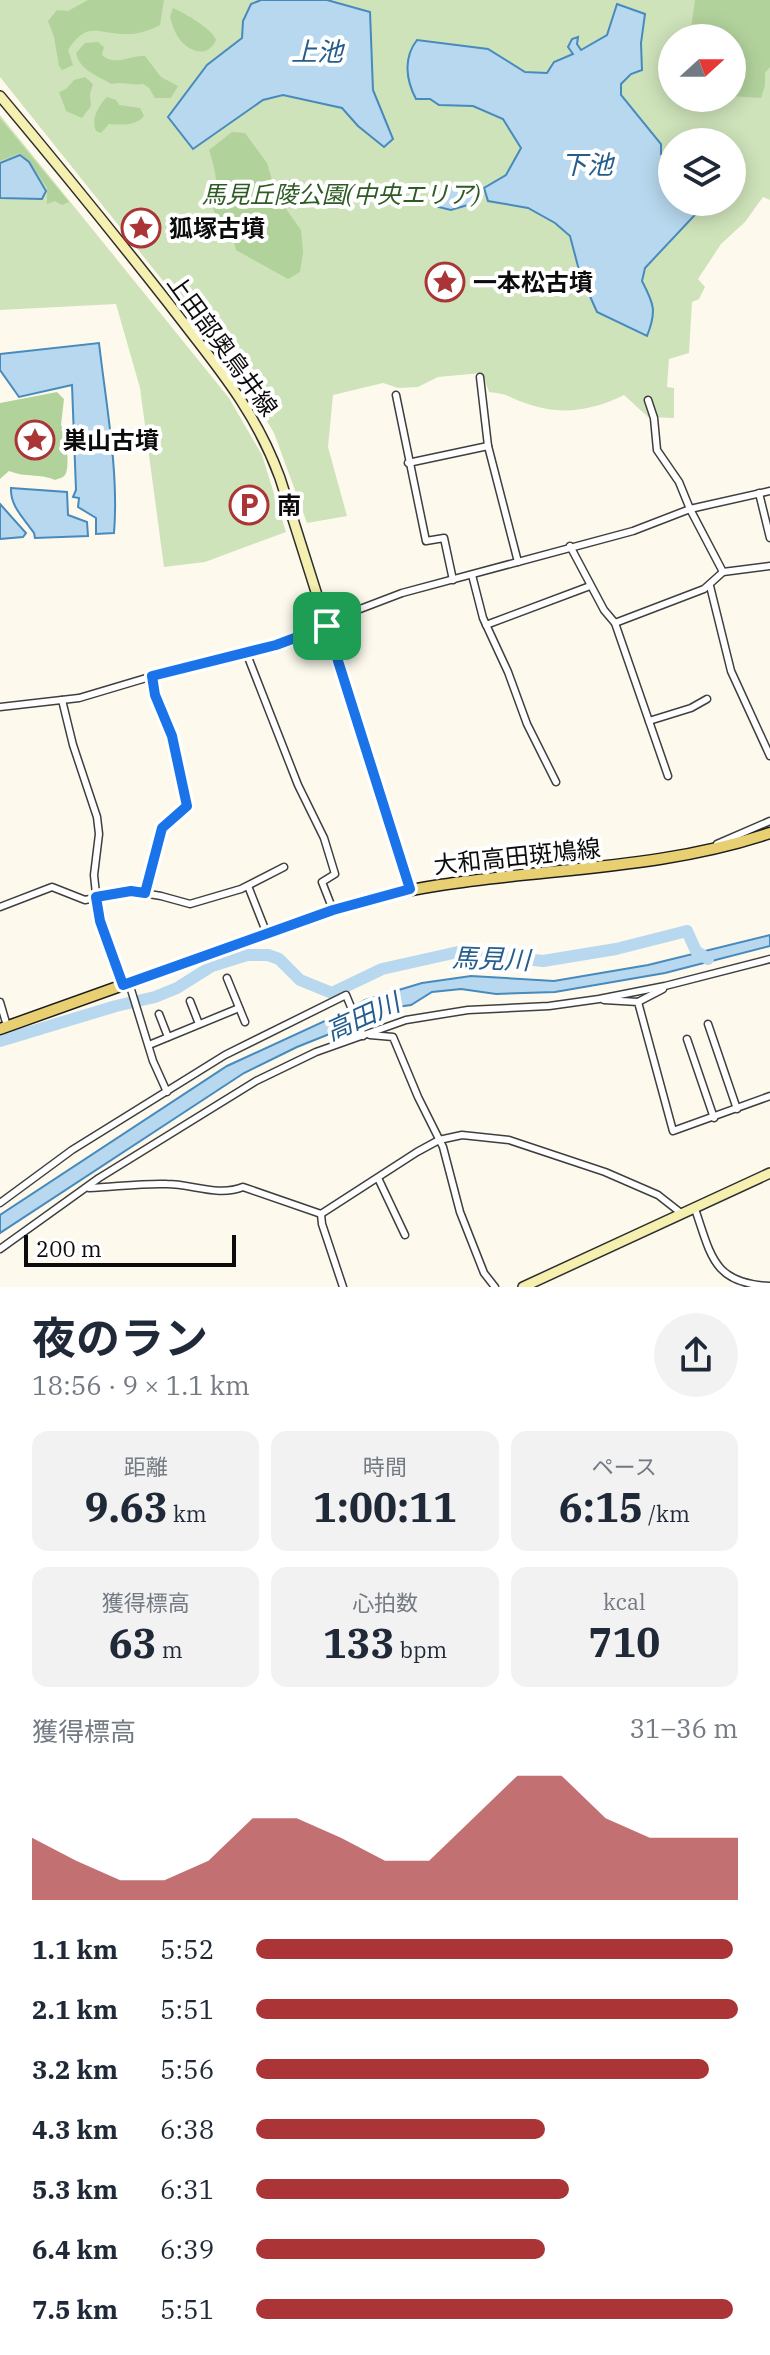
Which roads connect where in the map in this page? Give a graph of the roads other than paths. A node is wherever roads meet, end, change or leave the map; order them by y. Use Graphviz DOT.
graph roads {
  1 [pos="0,96"];
  2 [pos="480,377"];
  3 [pos="396,395"];
  4 [pos="648,400"];
  5 [pos="488,446"];
  6 [pos="408,463"];
  7 [pos="770,491"];
  8 [pos="759,493"];
  9 [pos="690,509"];
  10 [pos="770,538"];
  11 [pos="570,546"];
  12 [pos="518,562"];
  13 [pos="770,566"];
  14 [pos="723,572"];
  15 [pos="472,575"];
  16 [pos="453,580"];
  17 [pos="590,586"];
  18 [pos="710,586"];
  19 [pos="615,623"];
  20 [pos="326,624"];
  21 [pos="486,625"];
  22 [pos="246,652"];
  23 [pos="152,676"];
  24 [pos="707,699"];
  25 [pos="62,700"];
  26 [pos="0,707"];
  27 [pos="649,721"];
  28 [pos="770,756"];
  29 [pos="668,776"];
  30 [pos="556,782"];
  31 [pos="770,821"];
  32 [pos="770,833"];
  33 [pos="695,853"];
  34 [pos="284,867"];
  35 [pos="248,886"];
  36 [pos="410,889"];
  37 [pos="145,893"];
  38 [pos="96,897"];
  39 [pos="0,907"];
  40 [pos="333,910"];
  41 [pos="267,934"];
  42 [pos="770,959"];
  43 [pos="227,978"];
  44 [pos="126,984"];
  45 [pos="665,986"];
  46 [pos="599,999"];
  47 [pos="190,1001"];
  48 [pos="0,1002"];
  49 [pos="638,1002"];
  50 [pos="239,1008"];
  51 [pos="159,1014"];
  52 [pos="245,1022"];
  53 [pos="199,1024"];
  54 [pos="708,1024"];
  55 [pos="4,1027"];
  56 [pos="363,1034"];
  57 [pos="168,1037"];
  58 [pos="687,1039"];
  59 [pos="149,1045"];
  60 [pos="167,1092"];
  61 [pos="770,1096"];
  62 [pos="737,1109"];
  63 [pos="714,1118"];
  64 [pos="439,1140"];
  65 [pos="770,1173"];
  66 [pos="378,1178"];
  67 [pos="85,1188"];
  68 [pos="0,1203"];
  69 [pos="695,1209"];
  70 [pos="321,1214"];
  71 [pos="682,1214"];
  72 [pos="405,1235"];
  73 [pos="0,1249"];
  74 [pos="737,1282"];
  75 [pos="770,1286"];
  76 [pos="343,1287"];
  77 [pos="495,1287"];
  78 [pos="523,1287"];
  79 [pos="727,1287"];
  1 -- 20 [label="street, 上田部奥鳥井線"];
  2 -- 5 [label="street"];
  3 -- 6 [label="street"];
  4 -- 9 [label="street"];
  5 -- 6 [label="street"];
  5 -- 12 [label="street"];
  6 -- 16 [label="street"];
  7 -- 8 [label="street"];
  8 -- 9 [label="street"];
  8 -- 10 [label="street"];
  9 -- 11 [label="street"];
  9 -- 14 [label="street"];
  11 -- 12 [label="street"];
  11 -- 17 [label="street"];
  12 -- 15 [label="street"];
  13 -- 14 [label="street"];
  14 -- 18 [label="street"];
  15 -- 16 [label="street"];
  15 -- 21 [label="street"];
  16 -- 20 [label="street"];
  17 -- 19 [label="street"];
  17 -- 21 [label="street"];
  18 -- 19 [label="street"];
  18 -- 28 [label="street"];
  19 -- 27 [label="street"];
  20 -- 22 [label="street"];
  20 -- 36 [label="street, 上田部奥鳥井線"];
  21 -- 30 [label="street"];
  22 -- 23 [label="street"];
  22 -- 40 [label="street"];
  23 -- 25 [label="street"];
  23 -- 37 [label="street"];
  24 -- 27 [label="street"];
  25 -- 26 [label="street"];
  25 -- 38 [label="street"];
  27 -- 29 [label="street"];
  31 -- 33 [label="street"];
  32 -- 33 [label="main road, 大和高田斑鳩線"];
  33 -- 36 [label="main road, 大和高田斑鳩線"];
  34 -- 35 [label="street"];
  35 -- 37 [label="street"];
  35 -- 41 [label="street"];
  36 -- 40 [label="main road, 大和高田斑鳩線"];
  37 -- 38 [label="street"];
  38 -- 39 [label="street"];
  38 -- 44 [label="street"];
  40 -- 41 [label="main road, 大和高田斑鳩線"];
  41 -- 44 [label="main road, 大和高田斑鳩線"];
  42 -- 45 [label="street"];
  43 -- 50 [label="street"];
  44 -- 55 [label="main road, 大和高田斑鳩線"];
  44 -- 59 [label="street"];
  45 -- 46 [label="street"];
  45 -- 49 [label="street"];
  46 -- 49 [label="street"];
  46 -- 56 [label="street"];
  47 -- 53 [label="street"];
  48 -- 55 [label="street"];
  49 -- 63 [label="street"];
  50 -- 52 [label="street"];
  50 -- 53 [label="street"];
  51 -- 57 [label="street"];
  53 -- 57 [label="street"];
  54 -- 62 [label="street"];
  56 -- 60 [label="street"];
  56 -- 64 [label="street"];
  56 -- 67 [label="street"];
  57 -- 59 [label="street"];
  58 -- 63 [label="street"];
  59 -- 60 [label="street"];
  60 -- 68 [label="street"];
  61 -- 62 [label="street"];
  62 -- 63 [label="street"];
  64 -- 66 [label="street"];
  64 -- 71 [label="street"];
  64 -- 77 [label="street"];
  65 -- 69 [label="street"];
  66 -- 70 [label="street"];
  66 -- 72 [label="street"];
  67 -- 70 [label="street"];
  67 -- 73 [label="street"];
  69 -- 71 [label="street"];
  69 -- 74 [label="street"];
  70 -- 76 [label="street"];
  71 -- 78 [label="street"];
  74 -- 75 [label="street"];
  74 -- 79 [label="street"];
}
